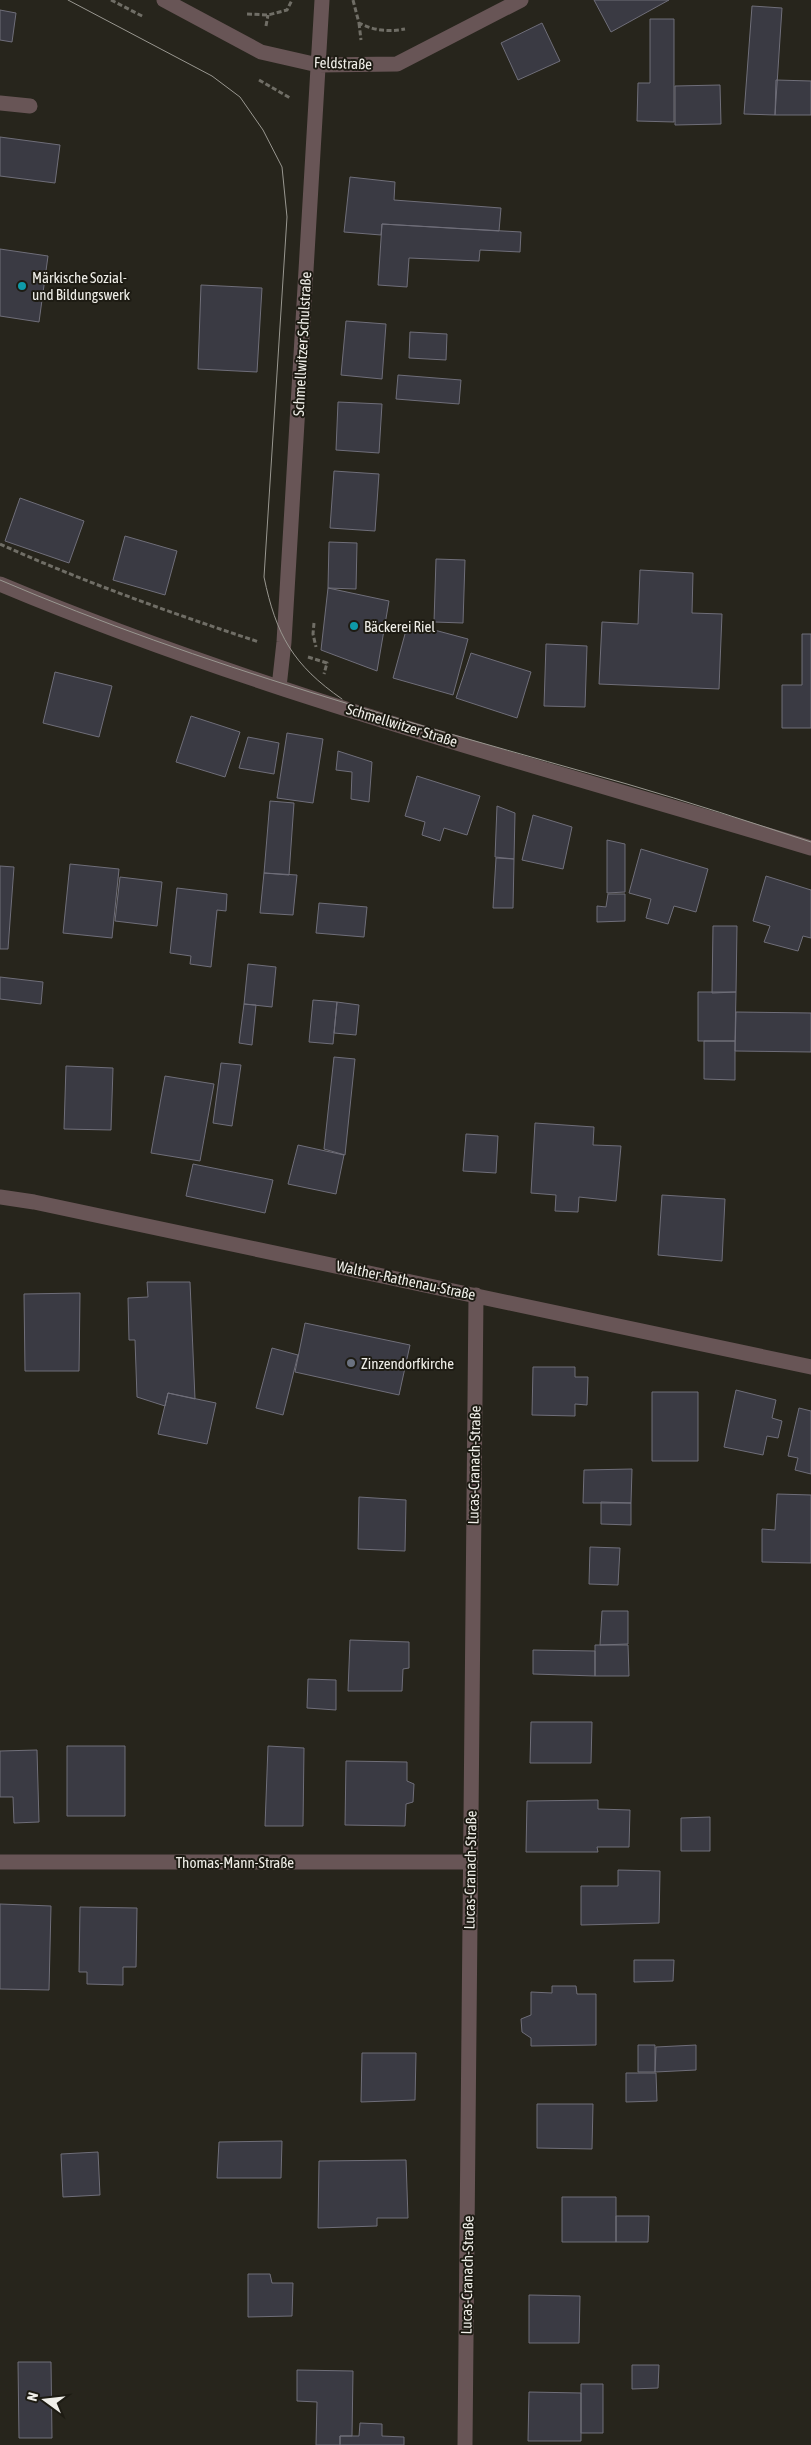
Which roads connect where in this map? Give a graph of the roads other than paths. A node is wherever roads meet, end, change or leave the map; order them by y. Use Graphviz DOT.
graph roads {
  1 [pos="164,0"];
  2 [pos="322,0"];
  3 [pos="521,0"];
  4 [pos="318,65"];
  5 [pos="0,102"];
  6 [pos="30,106"];
  7 [pos="0,584"];
  8 [pos="279,687"];
  9 [pos="811,848"];
  10 [pos="0,1197"];
  11 [pos="476,1295"];
  12 [pos="811,1367"];
  13 [pos="0,1862"];
  14 [pos="470,1862"];
  15 [pos="465,2445"];
  1 -- 4 [label="street, Feldstraße"];
  2 -- 4 [label="street, Schmellwitzer Schulstraße"];
  3 -- 4 [label="street, Feldstraße"];
  4 -- 8 [label="street, Schmellwitzer Schulstraße"];
  5 -- 6 [label="street"];
  7 -- 8 [label="street, Schmellwitzer Straße"];
  8 -- 9 [label="street, Schmellwitzer Straße"];
  10 -- 11 [label="street, Walther-Rathenau-Straße"];
  11 -- 12 [label="street, Walther-Rathenau-Straße"];
  11 -- 14 [label="street, Lucas-Cranach-Straße"];
  13 -- 14 [label="street, Thomas-Mann-Straße"];
  14 -- 15 [label="street, Lucas-Cranach-Straße"];
}
